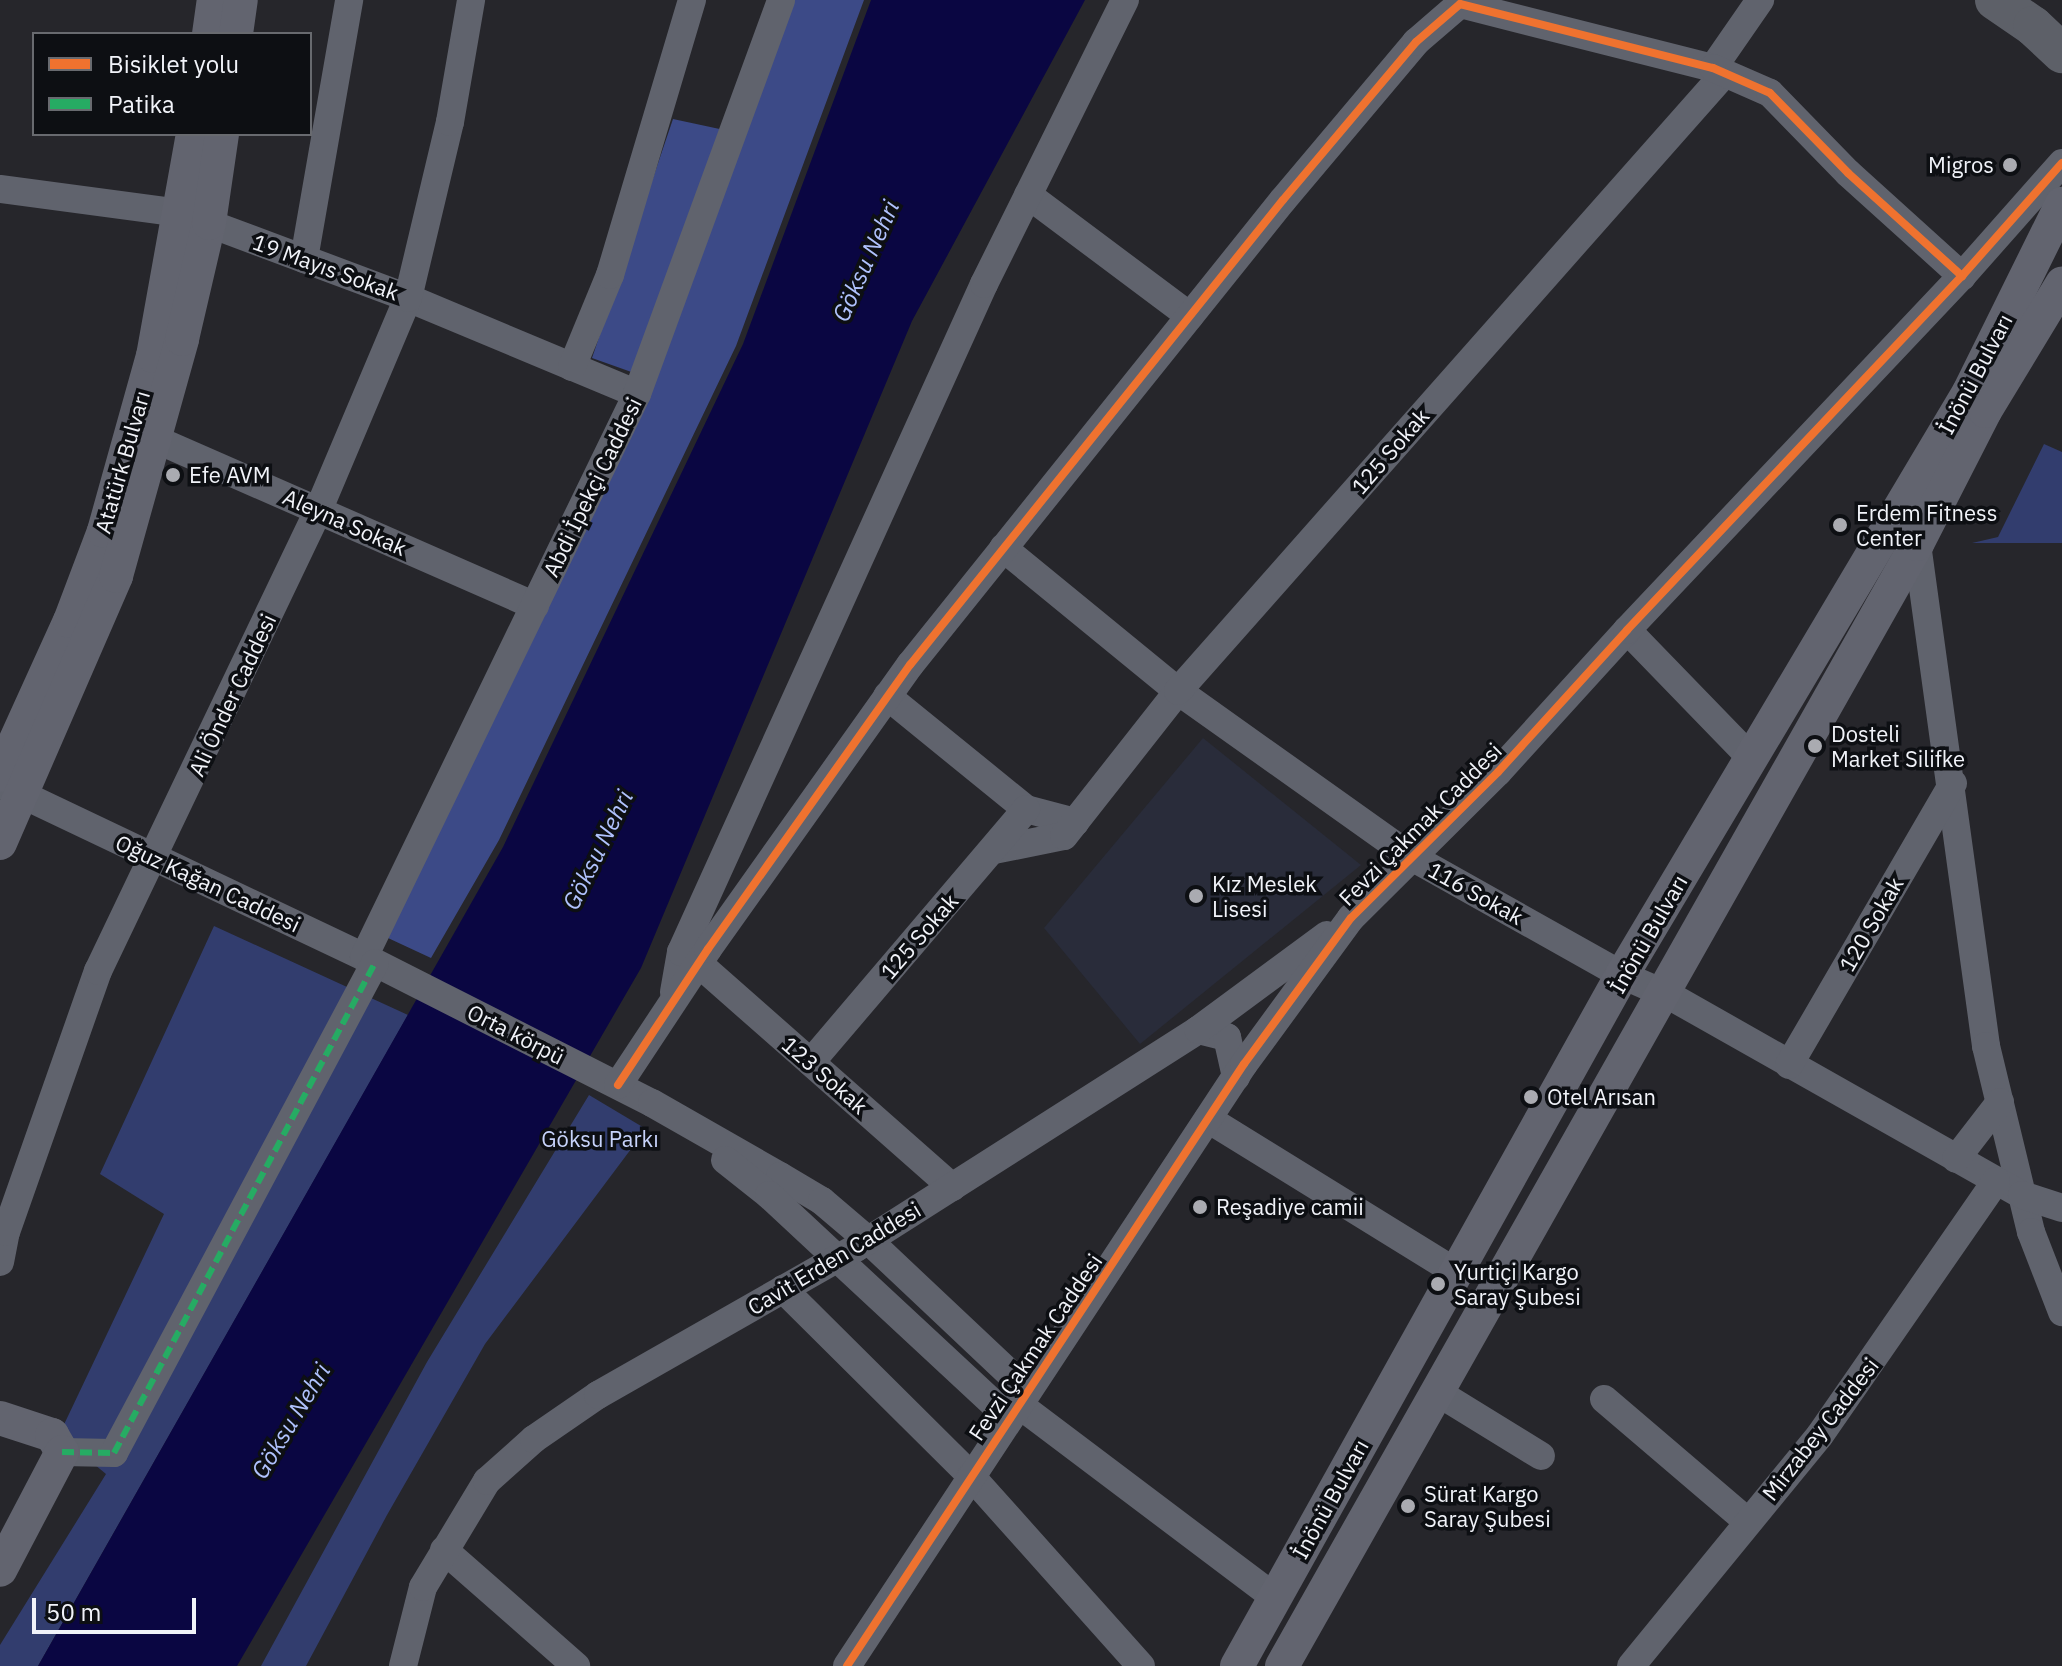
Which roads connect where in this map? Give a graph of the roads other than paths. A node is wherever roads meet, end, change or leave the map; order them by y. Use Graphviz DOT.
graph roads {
  1 [pos="214,0"];
  2 [pos="241,0"];
  3 [pos="349,0"];
  4 [pos="471,0"];
  5 [pos="692,0"];
  6 [pos="781,0"];
  7 [pos="1125,0"];
  8 [pos="1760,0"];
  9 [pos="1995,0"];
  10 [pos="1459,2"];
  11 [pos="209,32"];
  12 [pos="236,32"];
  13 [pos="2062,53"];
  14 [pos="1719,70"];
  15 [pos="193,136"];
  16 [pos="221,136"];
  17 [pos="2062,163"];
  18 [pos="0,189"];
  19 [pos="1028,195"];
  20 [pos="2062,204"];
  21 [pos="195,218"];
  22 [pos="304,259"];
  23 [pos="1962,276"];
  24 [pos="2062,284"];
  25 [pos="408,298"];
  26 [pos="1190,316"];
  27 [pos="572,367"];
  28 [pos="637,394"];
  29 [pos="155,439"];
  30 [pos="318,511"];
  31 [pos="1917,544"];
  32 [pos="1003,548"];
  33 [pos="535,606"];
  34 [pos="1627,630"];
  35 [pos="1178,691"];
  36 [pos="887,696"];
  37 [pos="1751,758"];
  38 [pos="1953,783"];
  39 [pos="7,784"];
  40 [pos="1026,809"];
  41 [pos="1069,829"];
  42 [pos="0,843"];
  43 [pos="994,850"];
  44 [pos="150,856"];
  45 [pos="1410,856"];
  46 [pos="1351,918"];
  47 [pos="370,960"];
  48 [pos="698,963"];
  49 [pos="1622,975"];
  50 [pos="415,983"];
  51 [pos="1662,993"];
  52 [pos="671,1004"];
  53 [pos="1198,1030"];
  54 [pos="811,1062"];
  55 [pos="1789,1065"];
  56 [pos="1236,1077"];
  57 [pos="618,1085"];
  58 [pos="2000,1102"];
  59 [pos="652,1103"];
  60 [pos="1208,1119"];
  61 [pos="1956,1159"];
  62 [pos="1996,1181"];
  63 [pos="952,1187"];
  64 [pos="2022,1195"];
  65 [pos="2062,1208"];
  66 [pos="868,1240"];
  67 [pos="837,1259"];
  68 [pos="0,1262"];
  69 [pos="1456,1272"];
  70 [pos="783,1289"];
  71 [pos="2062,1312"];
  72 [pos="1437,1392"];
  73 [pos="1604,1399"];
  74 [pos="1018,1404"];
  75 [pos="0,1418"];
  76 [pos="62,1452"];
  77 [pos="1541,1456"];
  78 [pos="971,1476"];
  79 [pos="1748,1522"];
  80 [pos="444,1550"];
  81 [pos="0,1570"];
  82 [pos="1275,1598"];
  83 [pos="403,1666"];
  84 [pos="576,1666"];
  85 [pos="847,1666"];
  86 [pos="1141,1666"];
  87 [pos="1237,1666"];
  88 [pos="1282,1666"];
  89 [pos="1631,1666"];
  1 -- 11 [label="main road"];
  2 -- 12 [label="main road"];
  3 -- 22 [label="street"];
  4 -- 25 [label="street, Ali Önder Caddesi"];
  5 -- 27 [label="street"];
  6 -- 28 [label="street, Abdi İpekçi Caddesi"];
  7 -- 19 [label="street"];
  8 -- 14 [label="street, 125 Sokak"];
  9 -- 13 [label="highway"];
  10 -- 14 [label="street"];
  10 -- 26 [label="street"];
  14 -- 23 [label="street"];
  14 -- 35 [label="street, 125 Sokak"];
  15 -- 21 [label="main road, Atatürk Bulvarı"];
  16 -- 21 [label="main road"];
  17 -- 23 [label="street, Fevzi Çakmak Caddesi"];
  18 -- 21 [label="street, 19 Mayıs Sokak"];
  19 -- 26 [label="street"];
  19 -- 52 [label="street"];
  20 -- 37 [label="main road, İnönü Bulvarı"];
  21 -- 22 [label="street, 19 Mayıs Sokak"];
  21 -- 29 [label="main road"];
  21 -- 39 [label="main road, Atatürk Bulvarı"];
  22 -- 25 [label="street, 19 Mayıs Sokak"];
  23 -- 34 [label="street, Fevzi Çakmak Caddesi"];
  24 -- 31 [label="main road, İnönü Bulvarı"];
  25 -- 27 [label="street, 19 Mayıs Sokak"];
  25 -- 30 [label="street, Ali Önder Caddesi"];
  26 -- 32 [label="street"];
  27 -- 28 [label="street, 19 Mayıs Sokak"];
  28 -- 33 [label="street, Abdi İpekçi Caddesi"];
  29 -- 30 [label="street, Aleyna Sokak"];
  29 -- 39 [label="main road"];
  30 -- 33 [label="street, Aleyna Sokak"];
  30 -- 44 [label="street, Ali Önder Caddesi"];
  31 -- 38 [label="street"];
  31 -- 51 [label="main road, İnönü Bulvarı"];
  32 -- 35 [label="street, 116 Sokak"];
  32 -- 36 [label="street"];
  33 -- 47 [label="street, Abdi İpekçi Caddesi"];
  34 -- 37 [label="street"];
  34 -- 45 [label="street, Fevzi Çakmak Caddesi"];
  35 -- 41 [label="street, 125 Sokak"];
  35 -- 45 [label="street, 116 Sokak"];
  36 -- 40 [label="street"];
  36 -- 48 [label="street"];
  37 -- 49 [label="main road, İnönü Bulvarı"];
  38 -- 55 [label="street, 120 Sokak"];
  38 -- 58 [label="street"];
  39 -- 42 [label="main road"];
  39 -- 44 [label="street, Oğuz Kağan Caddesi"];
  40 -- 41 [label="street"];
  40 -- 43 [label="street, 125 Sokak"];
  41 -- 43 [label="street"];
  43 -- 54 [label="street, 125 Sokak"];
  44 -- 47 [label="street, Oğuz Kağan Caddesi"];
  44 -- 68 [label="street, Ali Önder Caddesi"];
  45 -- 46 [label="street, Fevzi Çakmak Caddesi"];
  45 -- 49 [label="street, 116 Sokak"];
  46 -- 53 [label="street, Cavit Erden Caddesi"];
  46 -- 56 [label="street, Fevzi Çakmak Caddesi"];
  47 -- 50 [label="street, Oğuz Kağan Caddesi"];
  47 -- 76 [label="street, Abdi İpekçi Caddesi"];
  48 -- 52 [label="street"];
  48 -- 54 [label="street, 123 Sokak"];
  49 -- 51 [label="street, 116 Sokak"];
  49 -- 69 [label="main road, İnönü Bulvarı"];
  50 -- 57 [label="street, Orta körpü"];
  51 -- 55 [label="street, 116 Sokak"];
  51 -- 72 [label="main road, İnönü Bulvarı"];
  52 -- 57 [label="street"];
  53 -- 56 [label="street"];
  53 -- 63 [label="street, Cavit Erden Caddesi"];
  54 -- 63 [label="street, 123 Sokak"];
  55 -- 61 [label="street, 116 Sokak"];
  56 -- 60 [label="street, Fevzi Çakmak Caddesi"];
  57 -- 59 [label="street, Orta körpü"];
  58 -- 61 [label="street"];
  58 -- 64 [label="street"];
  59 -- 66 [label="street"];
  59 -- 67 [label="street"];
  60 -- 69 [label="street"];
  60 -- 74 [label="street, Fevzi Çakmak Caddesi"];
  61 -- 62 [label="street, 116 Sokak"];
  62 -- 64 [label="street, 116 Sokak"];
  62 -- 79 [label="street, Mirzabey Caddesi"];
  63 -- 66 [label="street, Cavit Erden Caddesi"];
  64 -- 65 [label="street, 116 Sokak"];
  64 -- 71 [label="street"];
  66 -- 67 [label="street, Cavit Erden Caddesi"];
  66 -- 74 [label="street"];
  67 -- 70 [label="street, Cavit Erden Caddesi"];
  67 -- 74 [label="street"];
  69 -- 82 [label="main road, İnönü Bulvarı"];
  70 -- 78 [label="street"];
  70 -- 80 [label="street, Cavit Erden Caddesi"];
  72 -- 77 [label="street"];
  72 -- 88 [label="main road, İnönü Bulvarı"];
  73 -- 79 [label="street"];
  74 -- 78 [label="street, Fevzi Çakmak Caddesi"];
  74 -- 82 [label="street"];
  75 -- 76 [label="main road"];
  76 -- 81 [label="main road"];
  78 -- 85 [label="street, Fevzi Çakmak Caddesi"];
  78 -- 86 [label="street"];
  79 -- 89 [label="street, Mirzabey Caddesi"];
  80 -- 83 [label="street, Cavit Erden Caddesi"];
  80 -- 84 [label="street"];
  82 -- 87 [label="main road, İnönü Bulvarı"];
}
